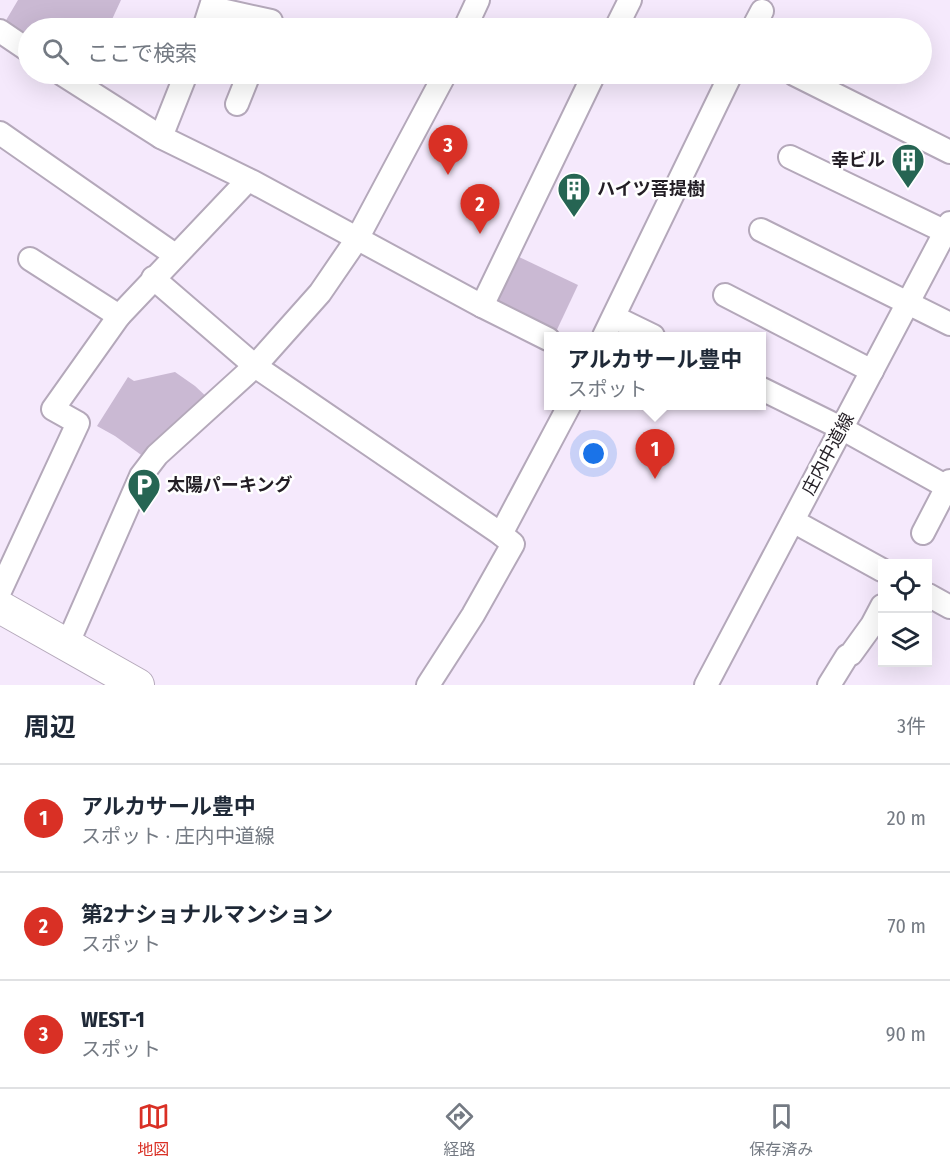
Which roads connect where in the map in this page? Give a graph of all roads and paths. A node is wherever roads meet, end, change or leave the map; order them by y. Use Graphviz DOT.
graph roads {
  1 [pos="478,0"];
  2 [pos="630,0"];
  3 [pos="209,12"];
  4 [pos="271,16"];
  5 [pos="470,18"];
  6 [pos="621,18"];
  7 [pos="0,31"];
  8 [pos="18,43"];
  9 [pos="78,84"];
  10 [pos="182,84"];
  11 [pos="245,84"];
  12 [pos="440,84"];
  13 [pos="589,84"];
  14 [pos="726,84"];
  15 [pos="814,84"];
  16 [pos="237,104"];
  17 [pos="0,133"];
  18 [pos="161,137"];
  19 [pos="950,152"];
  20 [pos="790,157"];
  21 [pos="248,180"];
  22 [pos="948,229"];
  23 [pos="761,230"];
  24 [pos="357,239"];
  25 [pos="175,255"];
  26 [pos="30,259"];
  27 [pos="153,278"];
  28 [pos="725,295"];
  29 [pos="908,303"];
  30 [pos="482,306"];
  31 [pos="119,316"];
  32 [pos="950,324"];
  33 [pos="609,327"];
  34 [pos="633,332"];
  35 [pos="544,337"];
  36 [pos="255,366"];
  37 [pos="872,370"];
  38 [pos="766,391"];
  39 [pos="566,410"];
  40 [pos="841,428"];
  41 [pos="946,496"];
  42 [pos="793,521"];
  43 [pos="923,533"];
  44 [pos="501,534"];
  45 [pos="878,568"];
  46 [pos="0,591"];
  47 [pos="932,598"];
  48 [pos="0,607"];
  49 [pos="950,607"];
  50 [pos="878,613"];
  51 [pos="67,645"];
  52 [pos="138,685"];
  53 [pos="428,685"];
  54 [pos="706,685"];
  55 [pos="829,685"];
  1 -- 5 [label="street"];
  2 -- 6 [label="street"];
  3 -- 4 [label="street"];
  7 -- 8 [label="street"];
  9 -- 18 [label="street"];
  10 -- 18 [label="street"];
  11 -- 16 [label="street"];
  12 -- 24 [label="street"];
  13 -- 30 [label="street"];
  14 -- 33 [label="street"];
  15 -- 19 [label="street"];
  17 -- 25 [label="street"];
  18 -- 21 [label="street"];
  20 -- 22 [label="street"];
  21 -- 24 [label="street"];
  21 -- 25 [label="street"];
  22 -- 29 [label="street, 庄内中道線"];
  23 -- 29 [label="street"];
  24 -- 30 [label="street"];
  24 -- 36 [label="street"];
  25 -- 27 [label="street"];
  26 -- 31 [label="street"];
  27 -- 31 [label="street"];
  27 -- 36 [label="street"];
  28 -- 37 [label="street"];
  29 -- 32 [label="street"];
  29 -- 37 [label="street, 庄内中道線"];
  30 -- 35 [label="street"];
  31 -- 46 [label="street"];
  33 -- 34 [label="street"];
  36 -- 44 [label="street"];
  36 -- 51 [label="street"];
  37 -- 40 [label="street, 庄内中道線"];
  38 -- 40 [label="street"];
  39 -- 44 [label="street"];
  40 -- 41 [label="street"];
  40 -- 42 [label="street, 庄内中道線"];
  41 -- 43 [label="street"];
  42 -- 45 [label="street"];
  42 -- 54 [label="street, 庄内中道線"];
  44 -- 53 [label="street"];
  47 -- 49 [label="street"];
  48 -- 51 [label="street"];
  50 -- 55 [label="street"];
  51 -- 52 [label="street"];
}
